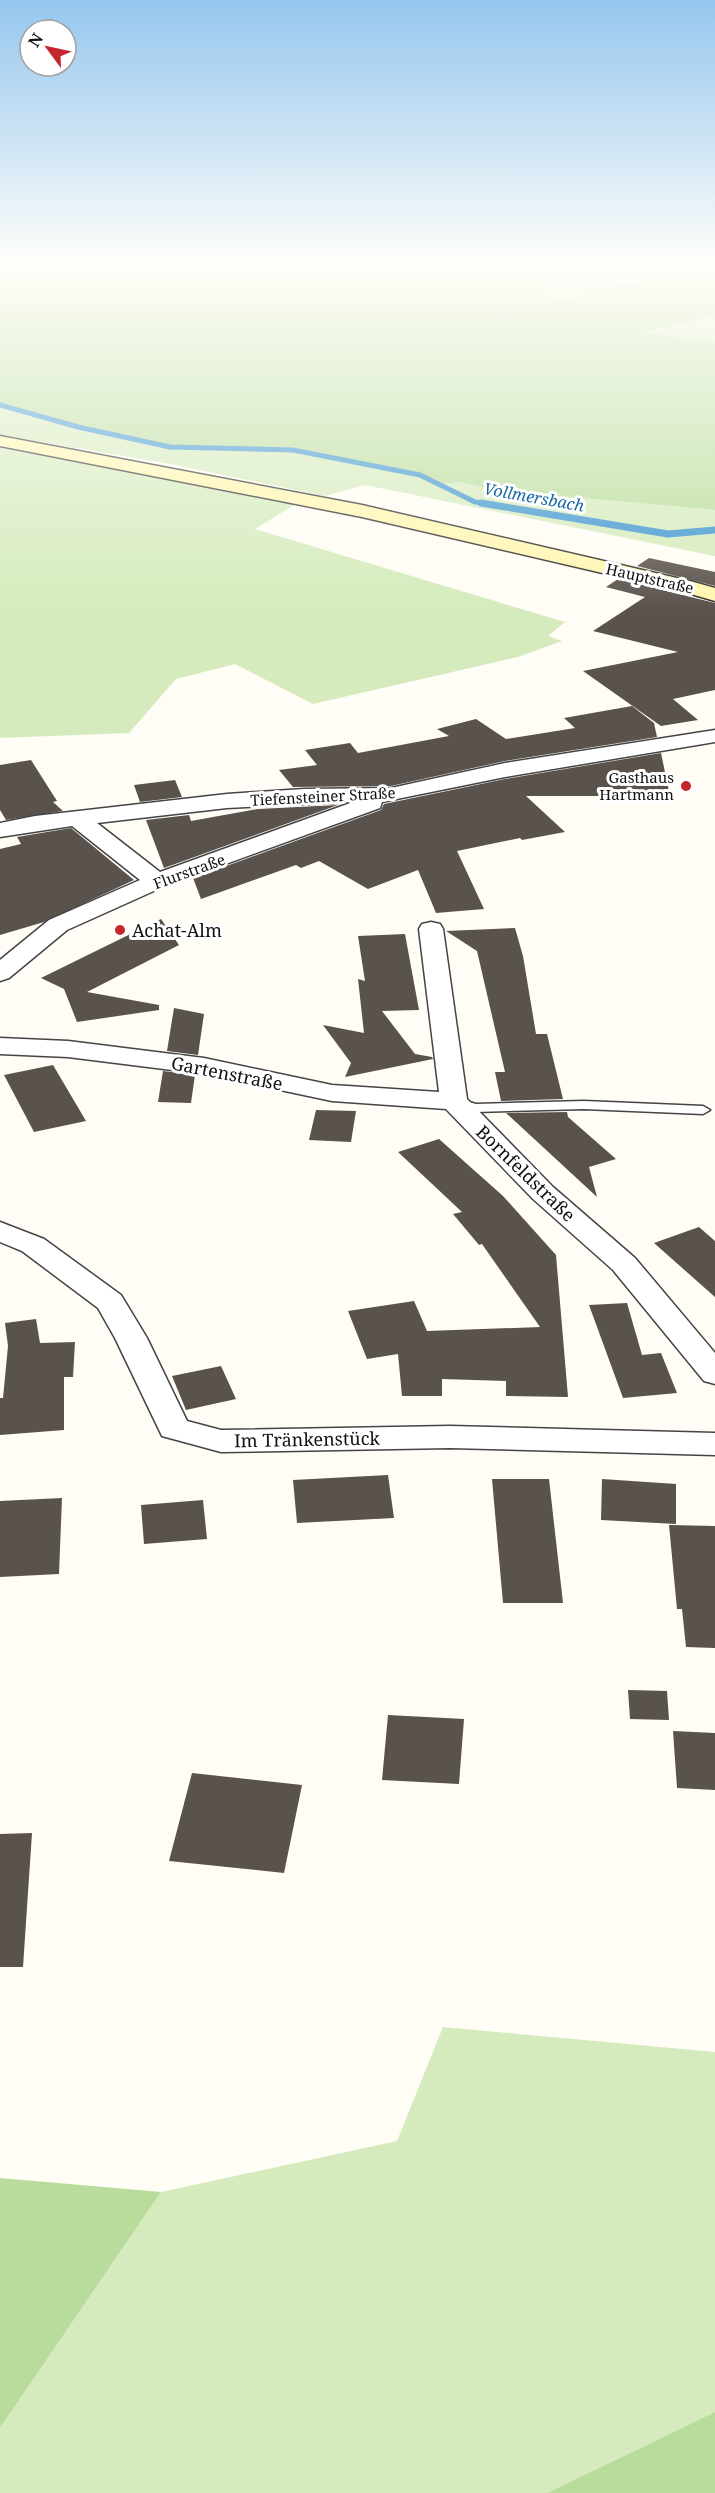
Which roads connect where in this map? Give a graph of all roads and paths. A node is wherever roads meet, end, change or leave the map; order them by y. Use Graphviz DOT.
graph roads {
  1 [pos="0,441"];
  2 [pos="715,595"];
  3 [pos="715,736"];
  4 [pos="392,795"];
  5 [pos="77,818"];
  6 [pos="0,830"];
  7 [pos="157,881"];
  8 [pos="430,930"];
  9 [pos="0,973"];
  10 [pos="0,1046"];
  11 [pos="454,1101"];
  12 [pos="703,1110"];
  13 [pos="0,1232"];
  14 [pos="715,1374"];
  15 [pos="715,1444"];
  1 -- 2 [label="main road, Hauptstraße"];
  3 -- 4 [label="street, Tiefensteiner Straße"];
  4 -- 5 [label="street, Tiefensteiner Straße"];
  4 -- 7 [label="street, Flurstraße"];
  5 -- 6 [label="street, Tiefensteiner Straße"];
  5 -- 7 [label="street"];
  7 -- 9 [label="street, Flurstraße"];
  8 -- 11 [label="street"];
  10 -- 11 [label="street, Gartenstraße"];
  11 -- 12 [label="lane"];
  11 -- 14 [label="street, Bornfeldstraße"];
  13 -- 15 [label="street, Im Tränkenstück"];
}
